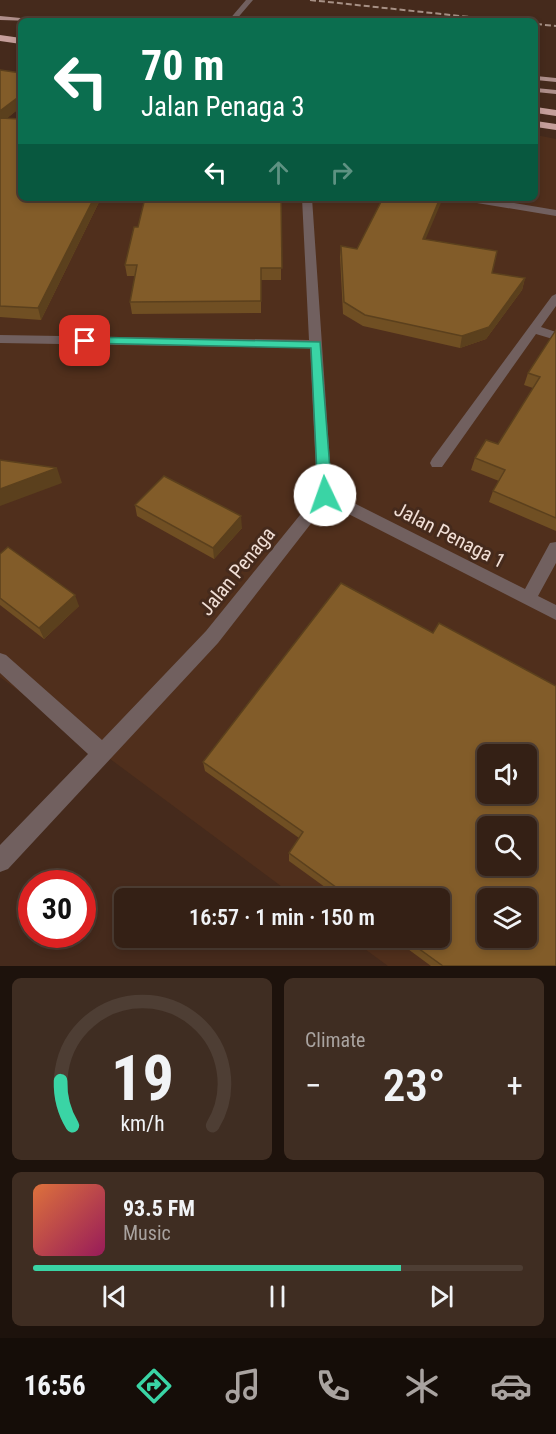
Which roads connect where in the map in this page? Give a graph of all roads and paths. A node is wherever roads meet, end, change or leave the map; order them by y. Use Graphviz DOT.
graph roads {
  1 [pos="250,0"];
  2 [pos="0,18"];
  3 [pos="234,18"];
  4 [pos="18,20"];
  5 [pos="0,30"];
  6 [pos="18,32"];
  7 [pos="0,38"];
  8 [pos="18,41"];
  9 [pos="538,78"];
  10 [pos="556,80"];
  11 [pos="538,90"];
  12 [pos="556,92"];
  13 [pos="538,108"];
  14 [pos="556,111"];
  15 [pos="538,124"];
  16 [pos="556,127"];
  17 [pos="307,201"];
  18 [pos="483,201"];
  19 [pos="556,213"];
  20 [pos="556,298"];
  21 [pos="534,329"];
  22 [pos="556,336"];
  23 [pos="0,339"];
  24 [pos="316,344"];
  25 [pos="437,463"];
  26 [pos="325,495"];
  27 [pos="556,548"];
  28 [pos="528,598"];
  29 [pos="556,613"];
  30 [pos="0,661"];
  31 [pos="102,753"];
  32 [pos="0,861"];
  1 -- 3 [label="street"];
  2 -- 4 [label="main road"];
  5 -- 6 [label="highway"];
  7 -- 8 [label="highway"];
  9 -- 10 [label="main road"];
  11 -- 12 [label="main road"];
  13 -- 14 [label="highway"];
  15 -- 16 [label="highway"];
  17 -- 24 [label="street"];
  18 -- 19 [label="street"];
  20 -- 21 [label="street"];
  21 -- 22 [label="street"];
  21 -- 25 [label="street"];
  23 -- 24 [label="street"];
  24 -- 26 [label="street"];
  26 -- 28 [label="street, Jalan Penaga 1"];
  26 -- 31 [label="street, Jalan Penaga"];
  27 -- 28 [label="street"];
  28 -- 29 [label="street, Jalan Penaga 1"];
  30 -- 31 [label="street"];
  31 -- 32 [label="street, Jalan Penaga"];
}
